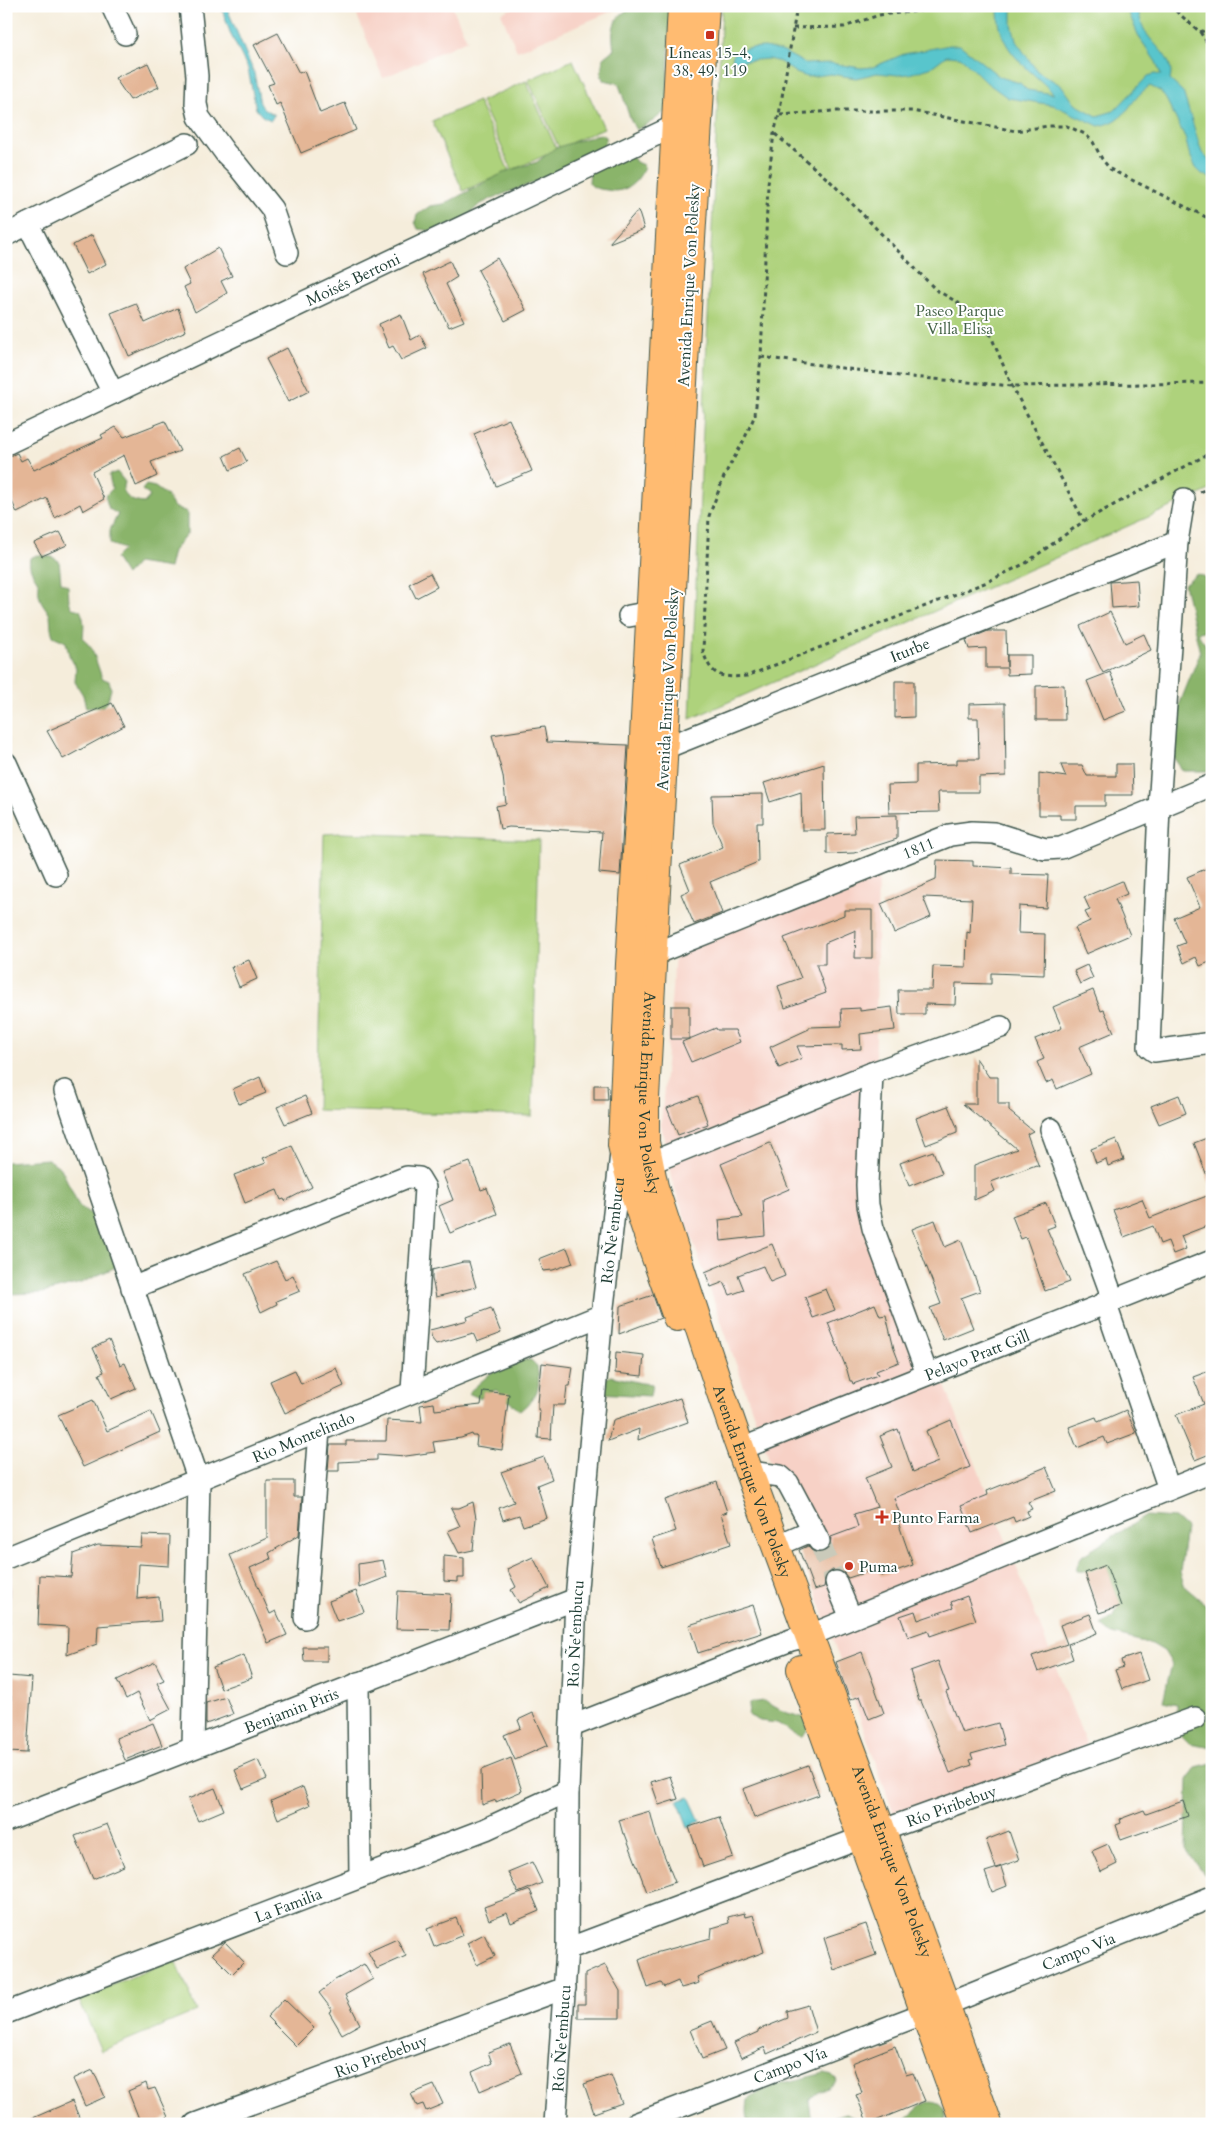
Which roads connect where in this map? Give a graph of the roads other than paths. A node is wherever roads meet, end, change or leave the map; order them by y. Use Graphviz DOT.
graph roads {
  1 [pos="112,6"];
  2 [pos="190,6"];
  3 [pos="682,6"];
  4 [pos="705,6"];
  5 [pos="125,34"];
  6 [pos="687,120"];
  7 [pos="187,144"];
  8 [pos="28,224"];
  9 [pos="6,235"];
  10 [pos="287,253"];
  11 [pos="113,393"];
  12 [pos="6,444"];
  13 [pos="1184,500"];
  14 [pos="1178,542"];
  15 [pos="654,753"];
  16 [pos="6,763"];
  17 [pos="1212,785"];
  18 [pos="1160,807"];
  19 [pos="56,875"];
  20 [pos="641,959"];
  21 [pos="1001,1026"];
  22 [pos="1212,1043"];
  23 [pos="872,1073"];
  24 [pos="65,1090"];
  25 [pos="1051,1129"];
  26 [pos="622,1145"];
  27 [pos="638,1168"];
  28 [pos="1212,1261"];
  29 [pos="132,1288"];
  30 [pos="1109,1301"];
  31 [pos="602,1315"];
  32 [pos="927,1374"];
  33 [pos="412,1391"];
  34 [pos="319,1430"];
  35 [pos="745,1461"];
  36 [pos="1212,1472"];
  37 [pos="199,1481"];
  38 [pos="1169,1489"];
  39 [pos="776,1546"];
  40 [pos="6,1558"];
  41 [pos="836,1582"];
  42 [pos="576,1599"];
  43 [pos="305,1618"];
  44 [pos="851,1618"];
  45 [pos="799,1638"];
  46 [pos="358,1683"];
  47 [pos="1195,1718"];
  48 [pos="572,1726"];
  49 [pos="193,1747"];
  50 [pos="568,1791"];
  51 [pos="6,1821"];
  52 [pos="872,1834"];
  53 [pos="360,1877"];
  54 [pos="1212,1897"];
  55 [pos="567,1949"];
  56 [pos="565,1988"];
  57 [pos="935,2009"];
  58 [pos="6,2013"];
  59 [pos="226,2118"];
  60 [pos="201,2123"];
  61 [pos="555,2124"];
  62 [pos="635,2124"];
  63 [pos="965,2124"];
  64 [pos="988,2124"];
  1 -- 5 [label="street"];
  2 -- 10 [label="street"];
  3 -- 6 [label="main road, Avenida Enrique Von Polesky"];
  4 -- 6 [label="main road, Avenida Enrique Von Polesky"];
  6 -- 11 [label="street, Moisés Bertoni"];
  6 -- 15 [label="main road, Avenida Enrique Von Polesky"];
  7 -- 8 [label="street"];
  8 -- 9 [label="street"];
  8 -- 11 [label="street"];
  11 -- 12 [label="street, Moisés Bertoni"];
  13 -- 14 [label="street"];
  14 -- 15 [label="street, Iturbe"];
  14 -- 18 [label="street"];
  15 -- 20 [label="main road, Avenida Enrique Von Polesky"];
  16 -- 19 [label="street"];
  17 -- 18 [label="street, 1811"];
  18 -- 20 [label="street, 1811"];
  18 -- 22 [label="street"];
  20 -- 26 [label="main road, Avenida Enrique Von Polesky"];
  20 -- 27 [label="main road, Avenida Enrique Von Polesky"];
  21 -- 23 [label="street"];
  23 -- 27 [label="street"];
  23 -- 32 [label="street"];
  24 -- 29 [label="street"];
  25 -- 30 [label="street"];
  26 -- 27 [label="main road, Avenida Enrique Von Polesky"];
  26 -- 31 [label="street, Río Ñe'embucu"];
  27 -- 35 [label="main road, Avenida Enrique Von Polesky"];
  27 -- 45 [label="main road, Avenida Enrique Von Polesky"];
  28 -- 30 [label="street, Pelayo Pratt Gill"];
  29 -- 33 [label="street"];
  29 -- 37 [label="street"];
  30 -- 32 [label="street, Pelayo Pratt Gill"];
  30 -- 38 [label="street"];
  31 -- 33 [label="street, Rio Montelindo"];
  31 -- 42 [label="street, Río Ñe'embucu"];
  32 -- 35 [label="street, Pelayo Pratt Gill"];
  33 -- 34 [label="street, Rio Montelindo"];
  34 -- 37 [label="street, Rio Montelindo"];
  34 -- 43 [label="street"];
  35 -- 39 [label="main road, Avenida Enrique Von Polesky"];
  35 -- 39 [label="street"];
  36 -- 38 [label="street"];
  37 -- 40 [label="street, Rio Montelindo"];
  37 -- 49 [label="street"];
  38 -- 44 [label="street"];
  39 -- 45 [label="main road, Avenida Enrique Von Polesky"];
  41 -- 44 [label="street"];
  42 -- 46 [label="street, Benjamin Piris"];
  42 -- 48 [label="street, Río Ñe'embucu"];
  44 -- 45 [label="street"];
  45 -- 48 [label="street"];
  45 -- 52 [label="main road, Avenida Enrique Von Polesky"];
  46 -- 49 [label="street, Benjamin Piris"];
  46 -- 53 [label="street"];
  47 -- 52 [label="street, Río Piribebuy"];
  48 -- 50 [label="street, Río Ñe'embucu"];
  49 -- 51 [label="street, Benjamin Piris"];
  50 -- 53 [label="street, La Familia"];
  50 -- 55 [label="street, Río Ñe'embucu"];
  52 -- 55 [label="street, Río Piribebuy"];
  52 -- 57 [label="main road, Avenida Enrique Von Polesky"];
  53 -- 58 [label="street, La Familia"];
  54 -- 57 [label="street, Campo Via"];
  55 -- 56 [label="street, Río Ñe'embucu"];
  56 -- 59 [label="street, Rio Pirebebuy"];
  56 -- 61 [label="street, Río Ñe'embucu"];
  57 -- 62 [label="street, Campo Vía"];
  57 -- 63 [label="main road, Avenida Enrique Von Polesky"];
  57 -- 64 [label="main road, Avenida Enrique Von Polesky"];
  59 -- 60 [label="street, Rio Pirebebuy"];
}
